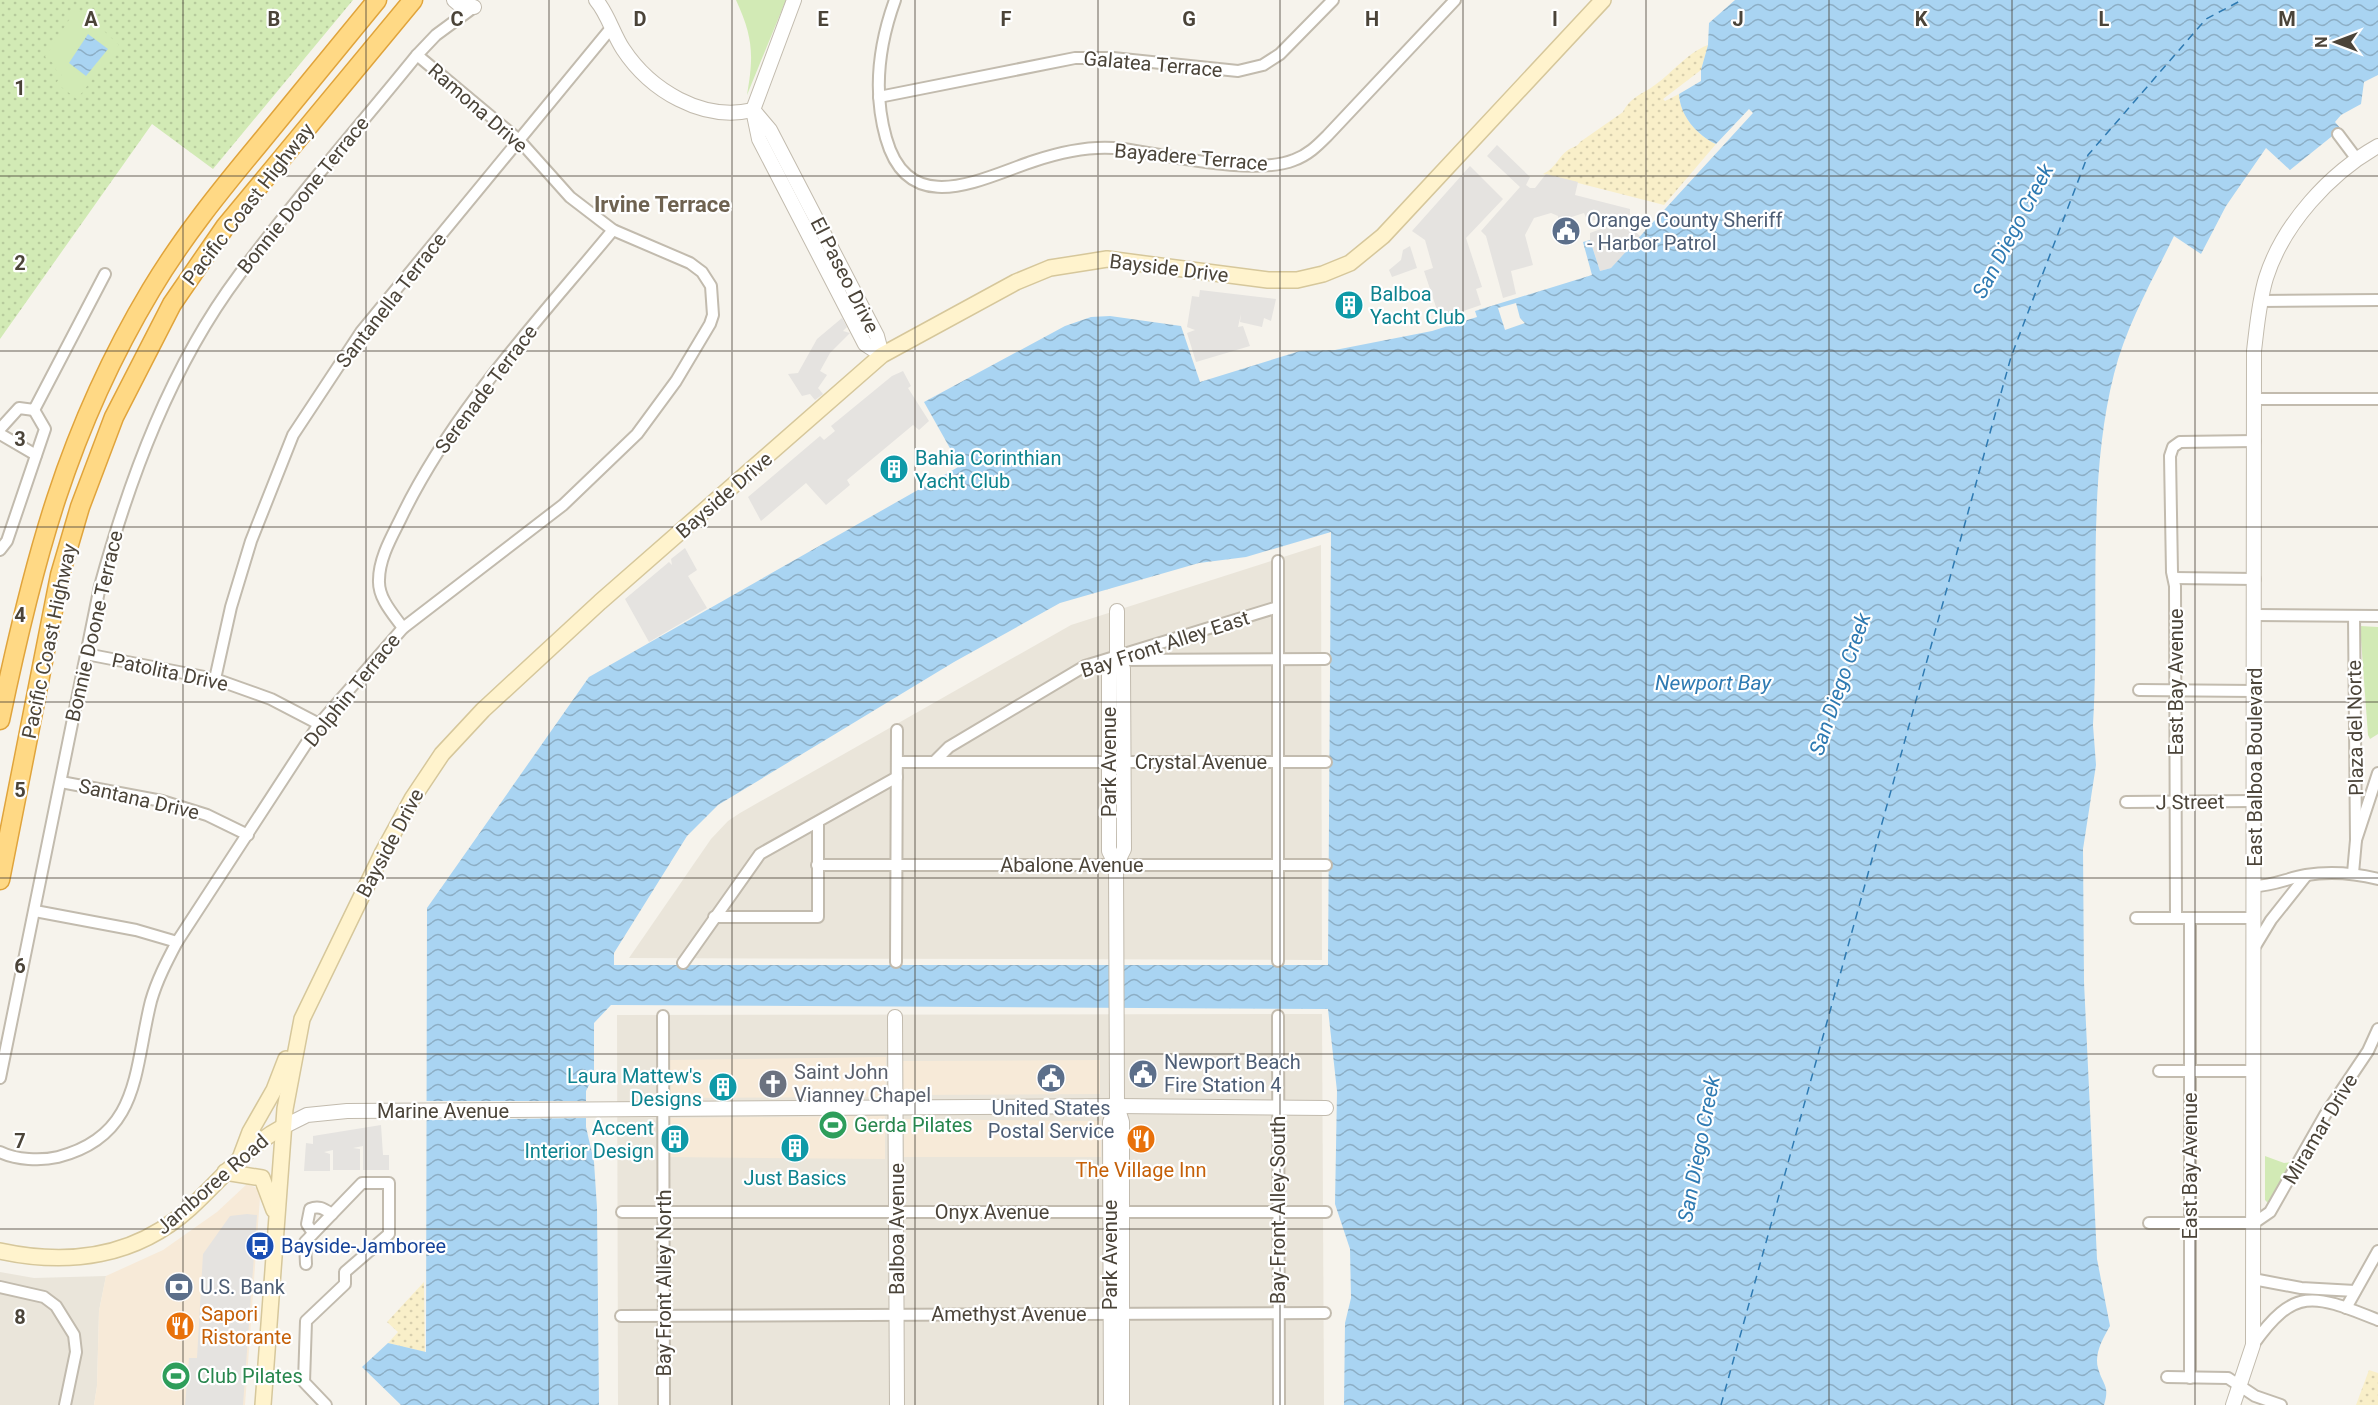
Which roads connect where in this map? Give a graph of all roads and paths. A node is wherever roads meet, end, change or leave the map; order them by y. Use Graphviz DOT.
graph roads {
  1 [pos="377,0"];
  2 [pos="413,0"];
  3 [pos="454,0"];
  4 [pos="596,0"];
  5 [pos="794,0"];
  6 [pos="895,0"];
  7 [pos="1333,0"];
  8 [pos="1455,0"];
  9 [pos="1603,0"];
  10 [pos="475,2"];
  11 [pos="612,27"];
  12 [pos="417,55"];
  13 [pos="879,98"];
  14 [pos="753,110"];
  15 [pos="2338,134"];
  16 [pos="519,140"];
  17 [pos="2378,146"];
  18 [pos="2356,158"];
  19 [pos="613,230"];
  20 [pos="105,274"];
  21 [pos="711,286"];
  22 [pos="2378,299"];
  23 [pos="2260,301"];
  24 [pos="882,355"];
  25 [pos="2253,399"];
  26 [pos="2378,399"];
  27 [pos="34,410"];
  28 [pos="0,429"];
  29 [pos="0,434"];
  30 [pos="2255,441"];
  31 [pos="36,454"];
  32 [pos="0,550"];
  33 [pos="1278,561"];
  34 [pos="2174,578"];
  35 [pos="2255,579"];
  36 [pos="1278,607"];
  37 [pos="1117,611"];
  38 [pos="2255,615"];
  39 [pos="2354,616"];
  40 [pos="2378,616"];
  41 [pos="403,628"];
  42 [pos="86,654"];
  43 [pos="1117,658"];
  44 [pos="1278,659"];
  45 [pos="1325,659"];
  46 [pos="215,679"];
  47 [pos="2139,690"];
  48 [pos="2176,690"];
  49 [pos="2255,691"];
  50 [pos="0,720"];
  51 [pos="319,724"];
  52 [pos="897,730"];
  53 [pos="1109,761"];
  54 [pos="1125,761"];
  55 [pos="897,762"];
  56 [pos="934,762"];
  57 [pos="1278,762"];
  58 [pos="1326,762"];
  59 [pos="2378,773"];
  60 [pos="897,777"];
  61 [pos="61,782"];
  62 [pos="2255,801"];
  63 [pos="2126,802"];
  64 [pos="2176,802"];
  65 [pos="818,823"];
  66 [pos="248,835"];
  67 [pos="2356,840"];
  68 [pos="817,865"];
  69 [pos="896,865"];
  70 [pos="1116,865"];
  71 [pos="1279,865"];
  72 [pos="1326,865"];
  73 [pos="2353,873"];
  74 [pos="2306,875"];
  75 [pos="2378,879"];
  76 [pos="0,880"];
  77 [pos="2254,886"];
  78 [pos="34,911"];
  79 [pos="714,917"];
  80 [pos="2136,918"];
  81 [pos="2176,918"];
  82 [pos="2190,918"];
  83 [pos="2254,918"];
  84 [pos="177,942"];
  85 [pos="2254,948"];
  86 [pos="1278,961"];
  87 [pos="896,962"];
  88 [pos="683,963"];
  89 [pos="663,1016"];
  90 [pos="1278,1016"];
  91 [pos="895,1017"];
  92 [pos="2378,1029"];
  93 [pos="295,1043"];
  94 [pos="2159,1071"];
  95 [pos="2190,1071"];
  96 [pos="2254,1071"];
  97 [pos="0,1078"];
  98 [pos="1117,1106"];
  99 [pos="1278,1106"];
  100 [pos="896,1108"];
  101 [pos="1326,1108"];
  102 [pos="663,1110"];
  103 [pos="283,1127"];
  104 [pos="0,1152"];
  105 [pos="241,1156"];
  106 [pos="225,1172"];
  107 [pos="1278,1211"];
  108 [pos="622,1212"];
  109 [pos="663,1212"];
  110 [pos="896,1212"];
  111 [pos="1116,1212"];
  112 [pos="1326,1212"];
  113 [pos="332,1214"];
  114 [pos="277,1219"];
  115 [pos="2150,1223"];
  116 [pos="2189,1223"];
  117 [pos="2254,1223"];
  118 [pos="313,1233"];
  119 [pos="0,1251"];
  120 [pos="2378,1251"];
  121 [pos="306,1264"];
  122 [pos="2253,1279"];
  123 [pos="0,1287"];
  124 [pos="2355,1292"];
  125 [pos="2346,1308"];
  126 [pos="897,1313"];
  127 [pos="1278,1313"];
  128 [pos="1325,1313"];
  129 [pos="1116,1314"];
  130 [pos="621,1316"];
  131 [pos="664,1316"];
  132 [pos="2378,1320"];
  133 [pos="2253,1346"];
  134 [pos="2167,1377"];
  135 [pos="2190,1378"];
  136 [pos="2240,1387"];
  137 [pos="66,1405"];
  138 [pos="263,1405"];
  139 [pos="326,1405"];
  140 [pos="664,1405"];
  141 [pos="897,1405"];
  142 [pos="1111,1405"];
  143 [pos="1122,1405"];
  144 [pos="1279,1405"];
  145 [pos="2233,1405"];
  146 [pos="2281,1405"];
  1 -- 50 [label="highway, Pacific Coast Highway"];
  2 -- 76 [label="highway, Pacific Coast Highway"];
  3 -- 10 [label="street"];
  4 -- 11 [label="street"];
  5 -- 14 [label="street"];
  6 -- 13 [label="street, Bayadere Terrace"];
  7 -- 13 [label="street, Galatea Terrace"];
  8 -- 13 [label="street, Bayadere Terrace"];
  9 -- 24 [label="main road, Bayside Drive"];
  10 -- 12 [label="street, Bonnie Doone Terrace"];
  11 -- 14 [label="street"];
  11 -- 16 [label="street, Santanella Terrace"];
  12 -- 16 [label="street, Ramona Drive"];
  12 -- 42 [label="street, Bonnie Doone Terrace"];
  14 -- 24 [label="street, El Paseo Drive"];
  15 -- 18 [label="street"];
  16 -- 19 [label="street, Ramona Drive"];
  16 -- 46 [label="street, Santanella Terrace"];
  17 -- 18 [label="street, East Balboa Boulevard"];
  18 -- 23 [label="street, East Balboa Boulevard"];
  19 -- 21 [label="street, Ramona Drive"];
  19 -- 41 [label="street, Serenade Terrace"];
  20 -- 27 [label="street"];
  21 -- 41 [label="street, Dolphin Terrace"];
  22 -- 23 [label="street"];
  23 -- 25 [label="street, East Balboa Boulevard"];
  24 -- 93 [label="main road, Bayside Drive"];
  25 -- 26 [label="street"];
  25 -- 30 [label="street, East Balboa Boulevard"];
  27 -- 28 [label="street"];
  27 -- 31 [label="street"];
  29 -- 31 [label="street"];
  30 -- 34 [label="street, East Bay Avenue"];
  30 -- 35 [label="street, East Balboa Boulevard"];
  31 -- 32 [label="street"];
  33 -- 36 [label="street"];
  34 -- 35 [label="street"];
  34 -- 48 [label="street, East Bay Avenue"];
  35 -- 38 [label="street, East Balboa Boulevard"];
  36 -- 43 [label="street, Bay Front Alley East"];
  36 -- 44 [label="street"];
  37 -- 43 [label="street, Park Avenue"];
  38 -- 39 [label="street"];
  38 -- 49 [label="street, East Balboa Boulevard"];
  39 -- 40 [label="street"];
  39 -- 67 [label="street, Plaza del Norte"];
  41 -- 51 [label="street, Dolphin Terrace"];
  42 -- 46 [label="street, Patolita Drive"];
  42 -- 61 [label="street, Bonnie Doone Terrace"];
  43 -- 44 [label="street"];
  43 -- 53 [label="street, Park Avenue"];
  43 -- 54 [label="street, Park Avenue"];
  43 -- 56 [label="street, Bay Front Alley East"];
  44 -- 45 [label="street"];
  44 -- 57 [label="street"];
  46 -- 51 [label="street, Patolita Drive"];
  47 -- 48 [label="street"];
  48 -- 49 [label="street"];
  48 -- 64 [label="street, East Bay Avenue"];
  49 -- 62 [label="street, East Balboa Boulevard"];
  51 -- 66 [label="street, Dolphin Terrace"];
  52 -- 55 [label="street"];
  53 -- 54 [label="street, Crystal Avenue"];
  53 -- 56 [label="street, Crystal Avenue"];
  53 -- 70 [label="street, Park Avenue"];
  54 -- 57 [label="street, Crystal Avenue"];
  54 -- 70 [label="street, Park Avenue"];
  55 -- 56 [label="street, Crystal Avenue"];
  55 -- 60 [label="street"];
  57 -- 58 [label="street, Crystal Avenue"];
  57 -- 71 [label="street"];
  59 -- 67 [label="street"];
  60 -- 65 [label="street"];
  60 -- 69 [label="street"];
  61 -- 66 [label="street, Santana Drive"];
  61 -- 78 [label="street, Bonnie Doone Terrace"];
  62 -- 64 [label="street, J Street"];
  62 -- 77 [label="street, East Balboa Boulevard"];
  63 -- 64 [label="street, J Street"];
  64 -- 81 [label="street, East Bay Avenue"];
  65 -- 68 [label="street"];
  65 -- 79 [label="street"];
  66 -- 84 [label="street, Dolphin Terrace"];
  67 -- 73 [label="street"];
  68 -- 69 [label="street, Abalone Avenue"];
  68 -- 79 [label="street"];
  69 -- 70 [label="street, Abalone Avenue"];
  69 -- 87 [label="street"];
  70 -- 71 [label="street, Abalone Avenue"];
  70 -- 98 [label="street, Park Avenue"];
  71 -- 72 [label="street, Abalone Avenue"];
  71 -- 86 [label="street"];
  73 -- 74 [label="street"];
  73 -- 75 [label="street"];
  74 -- 77 [label="street"];
  74 -- 85 [label="street"];
  77 -- 83 [label="street, East Balboa Boulevard"];
  78 -- 84 [label="street"];
  78 -- 97 [label="street, Bonnie Doone Terrace"];
  79 -- 88 [label="street"];
  80 -- 81 [label="street"];
  81 -- 82 [label="street"];
  82 -- 83 [label="street"];
  82 -- 95 [label="street, East Bay Avenue"];
  83 -- 85 [label="street, East Balboa Boulevard"];
  84 -- 104 [label="street, Dolphin Terrace"];
  85 -- 96 [label="street, East Balboa Boulevard"];
  89 -- 102 [label="street, Bay Front Alley North"];
  90 -- 99 [label="street, Bay Front Alley South"];
  91 -- 100 [label="street, Balboa Avenue"];
  92 -- 117 [label="street, Miramar Drive"];
  93 -- 103 [label="main road, Bayside Drive"];
  93 -- 105 [label="main road"];
  94 -- 95 [label="street"];
  95 -- 96 [label="street"];
  95 -- 116 [label="street, East Bay Avenue"];
  96 -- 117 [label="street, East Balboa Boulevard"];
  98 -- 99 [label="street, Marine Avenue"];
  98 -- 100 [label="street, Marine Avenue"];
  98 -- 111 [label="street, Park Avenue"];
  99 -- 101 [label="street, Marine Avenue"];
  99 -- 107 [label="street, Bay Front Alley South"];
  100 -- 102 [label="street, Marine Avenue"];
  100 -- 110 [label="street, Balboa Avenue"];
  102 -- 103 [label="street, Marine Avenue"];
  102 -- 109 [label="street, Bay Front Alley North"];
  103 -- 105 [label="main road, Jamboree Road"];
  103 -- 114 [label="main road, Bayside Drive"];
  105 -- 106 [label="main road, Jamboree Road"];
  106 -- 114 [label="main road"];
  106 -- 119 [label="main road, Jamboree Road"];
  107 -- 111 [label="street, Onyx Avenue"];
  107 -- 112 [label="street, Onyx Avenue"];
  107 -- 127 [label="street, Bay Front Alley South"];
  108 -- 109 [label="street, Onyx Avenue"];
  109 -- 110 [label="street, Onyx Avenue"];
  109 -- 131 [label="street, Bay Front Alley North"];
  110 -- 111 [label="street, Onyx Avenue"];
  110 -- 126 [label="street, Balboa Avenue"];
  111 -- 129 [label="street, Park Avenue"];
  113 -- 118 [label="street"];
  113 -- 118 [label="street"];
  113 -- 139 [label="street"];
  114 -- 138 [label="main road, Bayside Drive"];
  115 -- 116 [label="street"];
  116 -- 117 [label="street"];
  116 -- 135 [label="street, East Bay Avenue"];
  117 -- 122 [label="street, East Balboa Boulevard"];
  118 -- 121 [label="street"];
  120 -- 124 [label="street"];
  122 -- 124 [label="street"];
  122 -- 133 [label="street, East Balboa Boulevard"];
  123 -- 137 [label="street"];
  124 -- 125 [label="street"];
  125 -- 132 [label="street"];
  125 -- 133 [label="street"];
  126 -- 129 [label="street, Amethyst Avenue"];
  126 -- 131 [label="street, Amethyst Avenue"];
  126 -- 141 [label="street, Balboa Avenue"];
  127 -- 128 [label="street, Amethyst Avenue"];
  127 -- 129 [label="street, Amethyst Avenue"];
  127 -- 144 [label="street, Bay Front Alley South"];
  129 -- 142 [label="street, Park Avenue"];
  129 -- 143 [label="street, Park Avenue"];
  130 -- 131 [label="street, Amethyst Avenue"];
  131 -- 140 [label="street, Bay Front Alley North"];
  133 -- 136 [label="street, East Balboa Boulevard"];
  134 -- 135 [label="street"];
  135 -- 136 [label="street"];
  136 -- 145 [label="street, East Balboa Boulevard"];
  136 -- 146 [label="street"];
}
